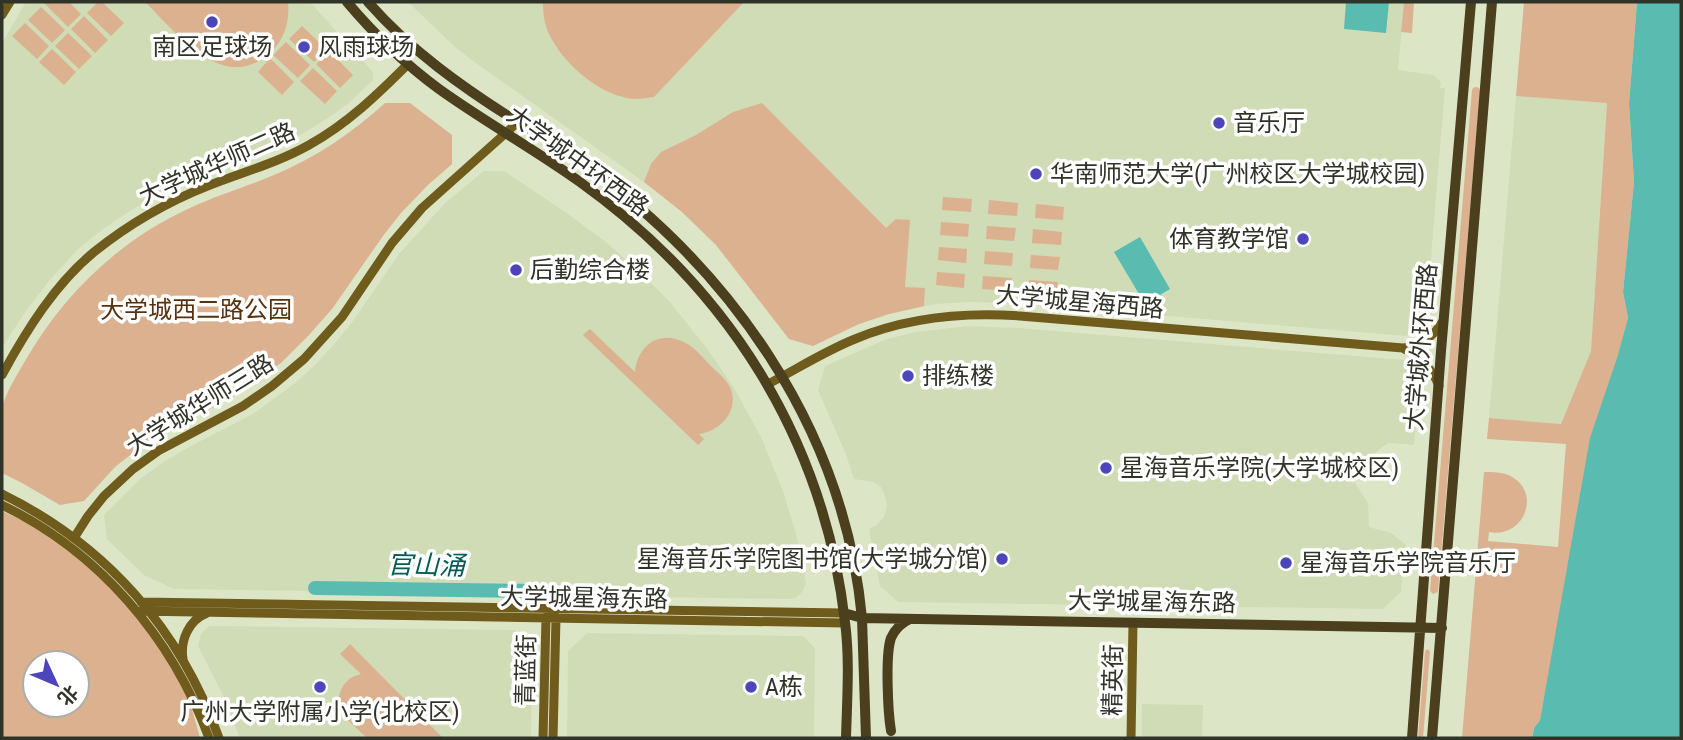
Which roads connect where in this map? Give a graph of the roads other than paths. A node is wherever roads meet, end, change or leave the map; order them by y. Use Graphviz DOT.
graph roads {
  1 [pos="10,2"];
  2 [pos="347,2"];
  3 [pos="368,2"];
  4 [pos="1471,2"];
  5 [pos="1492,2"];
  6 [pos="2,16"];
  7 [pos="408,64"];
  8 [pos="518,122"];
  9 [pos="506,134"];
  10 [pos="1444,319"];
  11 [pos="750,326"];
  12 [pos="737,337"];
  13 [pos="1403,348"];
  14 [pos="2,375"];
  15 [pos="783,376"];
  16 [pos="768,384"];
  17 [pos="1439,386"];
  18 [pos="2,494"];
  19 [pos="2,505"];
  20 [pos="74,538"];
  21 [pos="1423,596"];
  22 [pos="1445,596"];
  23 [pos="141,602"];
  24 [pos="551,608"];
  25 [pos="137,611"];
  26 [pos="149,611"];
  27 [pos="207,612"];
  28 [pos="551,618"];
  29 [pos="845,618"];
  30 [pos="862,618"];
  31 [pos="910,619"];
  32 [pos="1133,623"];
  33 [pos="1421,628"];
  34 [pos="1442,628"];
  35 [pos="183,660"];
  36 [pos="893,735"];
  37 [pos="209,738"];
  38 [pos="219,738"];
  39 [pos="543,738"];
  40 [pos="553,738"];
  41 [pos="846,738"];
  42 [pos="866,738"];
  43 [pos="1131,738"];
  44 [pos="1412,738"];
  45 [pos="1432,738"];
  1 -- 6 [label="street"];
  2 -- 7 [label="main road, 大学城中环西路"];
  3 -- 8 [label="main road, 大学城中环西路"];
  4 -- 10 [label="main road, 大学城外环西路"];
  5 -- 22 [label="main road, 大学城外环西路"];
  7 -- 9 [label="main road, 大学城中环西路"];
  7 -- 14 [label="street, 大学城华师二路"];
  8 -- 9 [label="street, 大学城华师三路"];
  8 -- 11 [label="main road, 大学城中环西路"];
  9 -- 12 [label="main road, 大学城中环西路"];
  9 -- 20 [label="street, 大学城华师三路"];
  10 -- 13 [label="street"];
  10 -- 17 [label="main road, 大学城外环西路"];
  11 -- 12 [label="main road"];
  11 -- 15 [label="main road, 大学城中环西路"];
  12 -- 16 [label="main road, 大学城中环西路"];
  13 -- 15 [label="street, 大学城星海西路"];
  13 -- 17 [label="street"];
  15 -- 16 [label="street, 大学城星海西路"];
  15 -- 30 [label="main road, 大学城中环西路"];
  16 -- 29 [label="main road, 大学城中环西路"];
  17 -- 21 [label="main road, 大学城外环西路"];
  18 -- 20 [label="street"];
  19 -- 25 [label="street"];
  20 -- 23 [label="street"];
  21 -- 22 [label="main road"];
  21 -- 33 [label="main road, 大学城外环西路"];
  22 -- 34 [label="main road, 大学城外环西路"];
  23 -- 24 [label="street, 大学城星海东路"];
  23 -- 26 [label="street"];
  24 -- 28 [label="street, 青蓝街"];
  24 -- 29 [label="street, 大学城星海东路"];
  25 -- 26 [label="street, 大学城星海东路"];
  25 -- 37 [label="street"];
  26 -- 27 [label="street, 大学城星海东路"];
  26 -- 35 [label="street"];
  27 -- 28 [label="street, 大学城星海东路"];
  27 -- 35 [label="street"];
  28 -- 29 [label="street, 大学城星海东路"];
  28 -- 39 [label="street, 青蓝街"];
  28 -- 40 [label="street, 青蓝街"];
  29 -- 30 [label="main road, 大学城星海东路"];
  29 -- 41 [label="main road, 大学城中环西路"];
  30 -- 31 [label="main road, 大学城星海东路"];
  30 -- 42 [label="main road, 大学城中环西路"];
  31 -- 32 [label="main road, 大学城星海东路"];
  31 -- 36 [label="main road"];
  32 -- 33 [label="main road, 大学城星海东路"];
  32 -- 43 [label="street, 精英街"];
  33 -- 34 [label="main road, 大学城星海东路"];
  33 -- 44 [label="main road, 大学城外环西路"];
  34 -- 45 [label="main road, 大学城外环西路"];
  35 -- 38 [label="street"];
}
